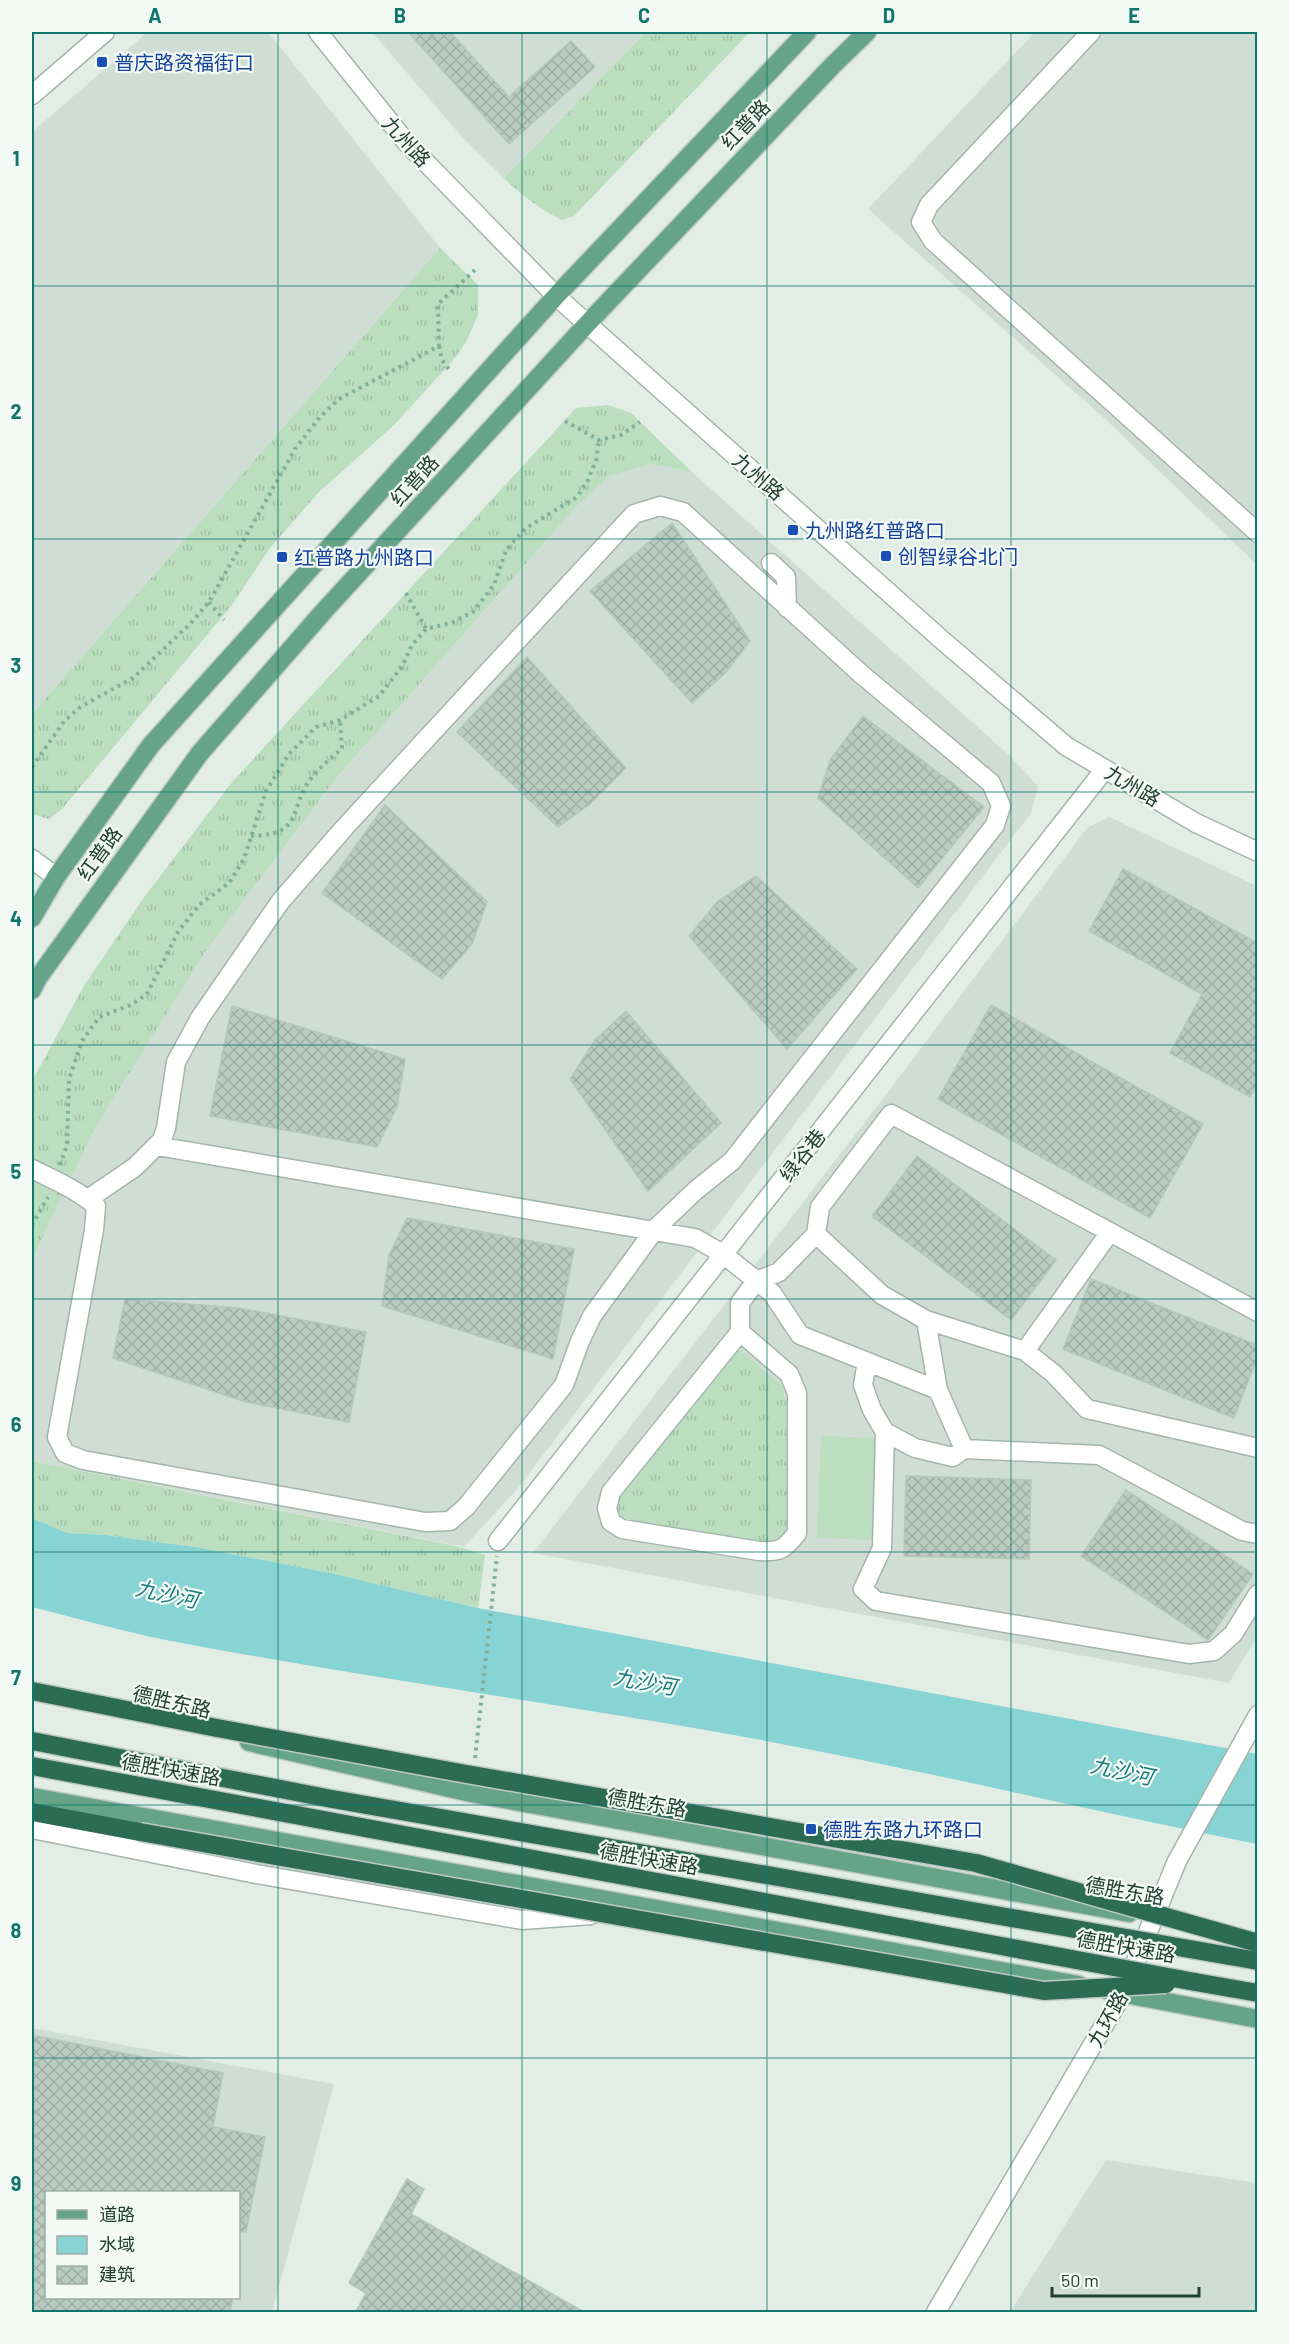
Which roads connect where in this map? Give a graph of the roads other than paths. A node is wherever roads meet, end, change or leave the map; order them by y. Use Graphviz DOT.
graph roads {
  1 [pos="105,32"];
  2 [pos="318,32"];
  3 [pos="807,32"];
  4 [pos="867,32"];
  5 [pos="1091,32"];
  6 [pos="32,95"];
  7 [pos="556,296"];
  8 [pos="587,324"];
  9 [pos="1257,533"];
  10 [pos="771,562"];
  11 [pos="787,608"];
  12 [pos="1105,769"];
  13 [pos="1257,852"];
  14 [pos="32,858"];
  15 [pos="56,877"];
  16 [pos="32,918"];
  17 [pos="32,990"];
  18 [pos="157,1146"];
  19 [pos="32,1169"];
  20 [pos="88,1199"];
  21 [pos="654,1231"];
  22 [pos="1110,1232"];
  23 [pos="816,1234"];
  24 [pos="723,1254"];
  25 [pos="756,1281"];
  26 [pos="1257,1311"];
  27 [pos="926,1320"];
  28 [pos="740,1332"];
  29 [pos="1025,1351"];
  30 [pos="867,1362"];
  31 [pos="938,1390"];
  32 [pos="885,1432"];
  33 [pos="1257,1448"];
  34 [pos="964,1449"];
  35 [pos="1257,1534"];
  36 [pos="498,1541"];
  37 [pos="1257,1594"];
  38 [pos="32,1691"];
  39 [pos="1257,1715"];
  40 [pos="32,1741"];
  41 [pos="32,1766"];
  42 [pos="32,1797"];
  43 [pos="32,1812"];
  44 [pos="32,1829"];
  45 [pos="658,1910"];
  46 [pos="1152,1918"];
  47 [pos="1257,1940"];
  48 [pos="1257,1961"];
  49 [pos="1195,1982"];
  50 [pos="1123,1993"];
  51 [pos="1257,1993"];
  52 [pos="1257,2019"];
  53 [pos="936,2313"];
  1 -- 6 [label="street"];
  2 -- 7 [label="street, 九州路"];
  3 -- 7 [label="main road, 红普路"];
  4 -- 8 [label="main road, 红普路"];
  5 -- 9 [label="street"];
  7 -- 8 [label="street, 九州路"];
  7 -- 15 [label="main road, 红普路"];
  8 -- 12 [label="street, 九州路"];
  8 -- 17 [label="main road, 红普路"];
  10 -- 11 [label="street"];
  11 -- 18 [label="street"];
  11 -- 21 [label="street"];
  12 -- 13 [label="street, 九州路"];
  12 -- 24 [label="street, 绿谷巷"];
  14 -- 15 [label="street"];
  15 -- 16 [label="main road, 红普路"];
  18 -- 20 [label="street"];
  18 -- 21 [label="street"];
  19 -- 20 [label="street"];
  20 -- 21 [label="street"];
  21 -- 24 [label="street"];
  22 -- 23 [label="street"];
  22 -- 26 [label="street"];
  22 -- 29 [label="street"];
  23 -- 25 [label="street"];
  23 -- 27 [label="street"];
  24 -- 25 [label="street"];
  24 -- 36 [label="street, 绿谷巷"];
  25 -- 28 [label="street"];
  25 -- 30 [label="street"];
  27 -- 29 [label="street"];
  27 -- 31 [label="street"];
  28 -- 28 [label="street"];
  29 -- 33 [label="street"];
  30 -- 31 [label="street"];
  30 -- 32 [label="street"];
  31 -- 34 [label="street"];
  32 -- 34 [label="street"];
  32 -- 37 [label="street"];
  34 -- 35 [label="street"];
  38 -- 46 [label="main road, 德胜东路"];
  38 -- 47 [label="highway, bridge"];
  39 -- 46 [label="street, 九环路"];
  40 -- 48 [label="highway, 德胜快速路, bridge"];
  41 -- 49 [label="highway, 德胜快速路, bridge"];
  42 -- 45 [label="main road"];
  43 -- 49 [label="highway, bridge"];
  44 -- 45 [label="street"];
  45 -- 50 [label="main road"];
  46 -- 47 [label="main road, 德胜东路"];
  46 -- 50 [label="street, 九环路"];
  49 -- 51 [label="highway, 德胜快速路"];
  50 -- 52 [label="main road"];
  50 -- 53 [label="street, 九环路"];
}
